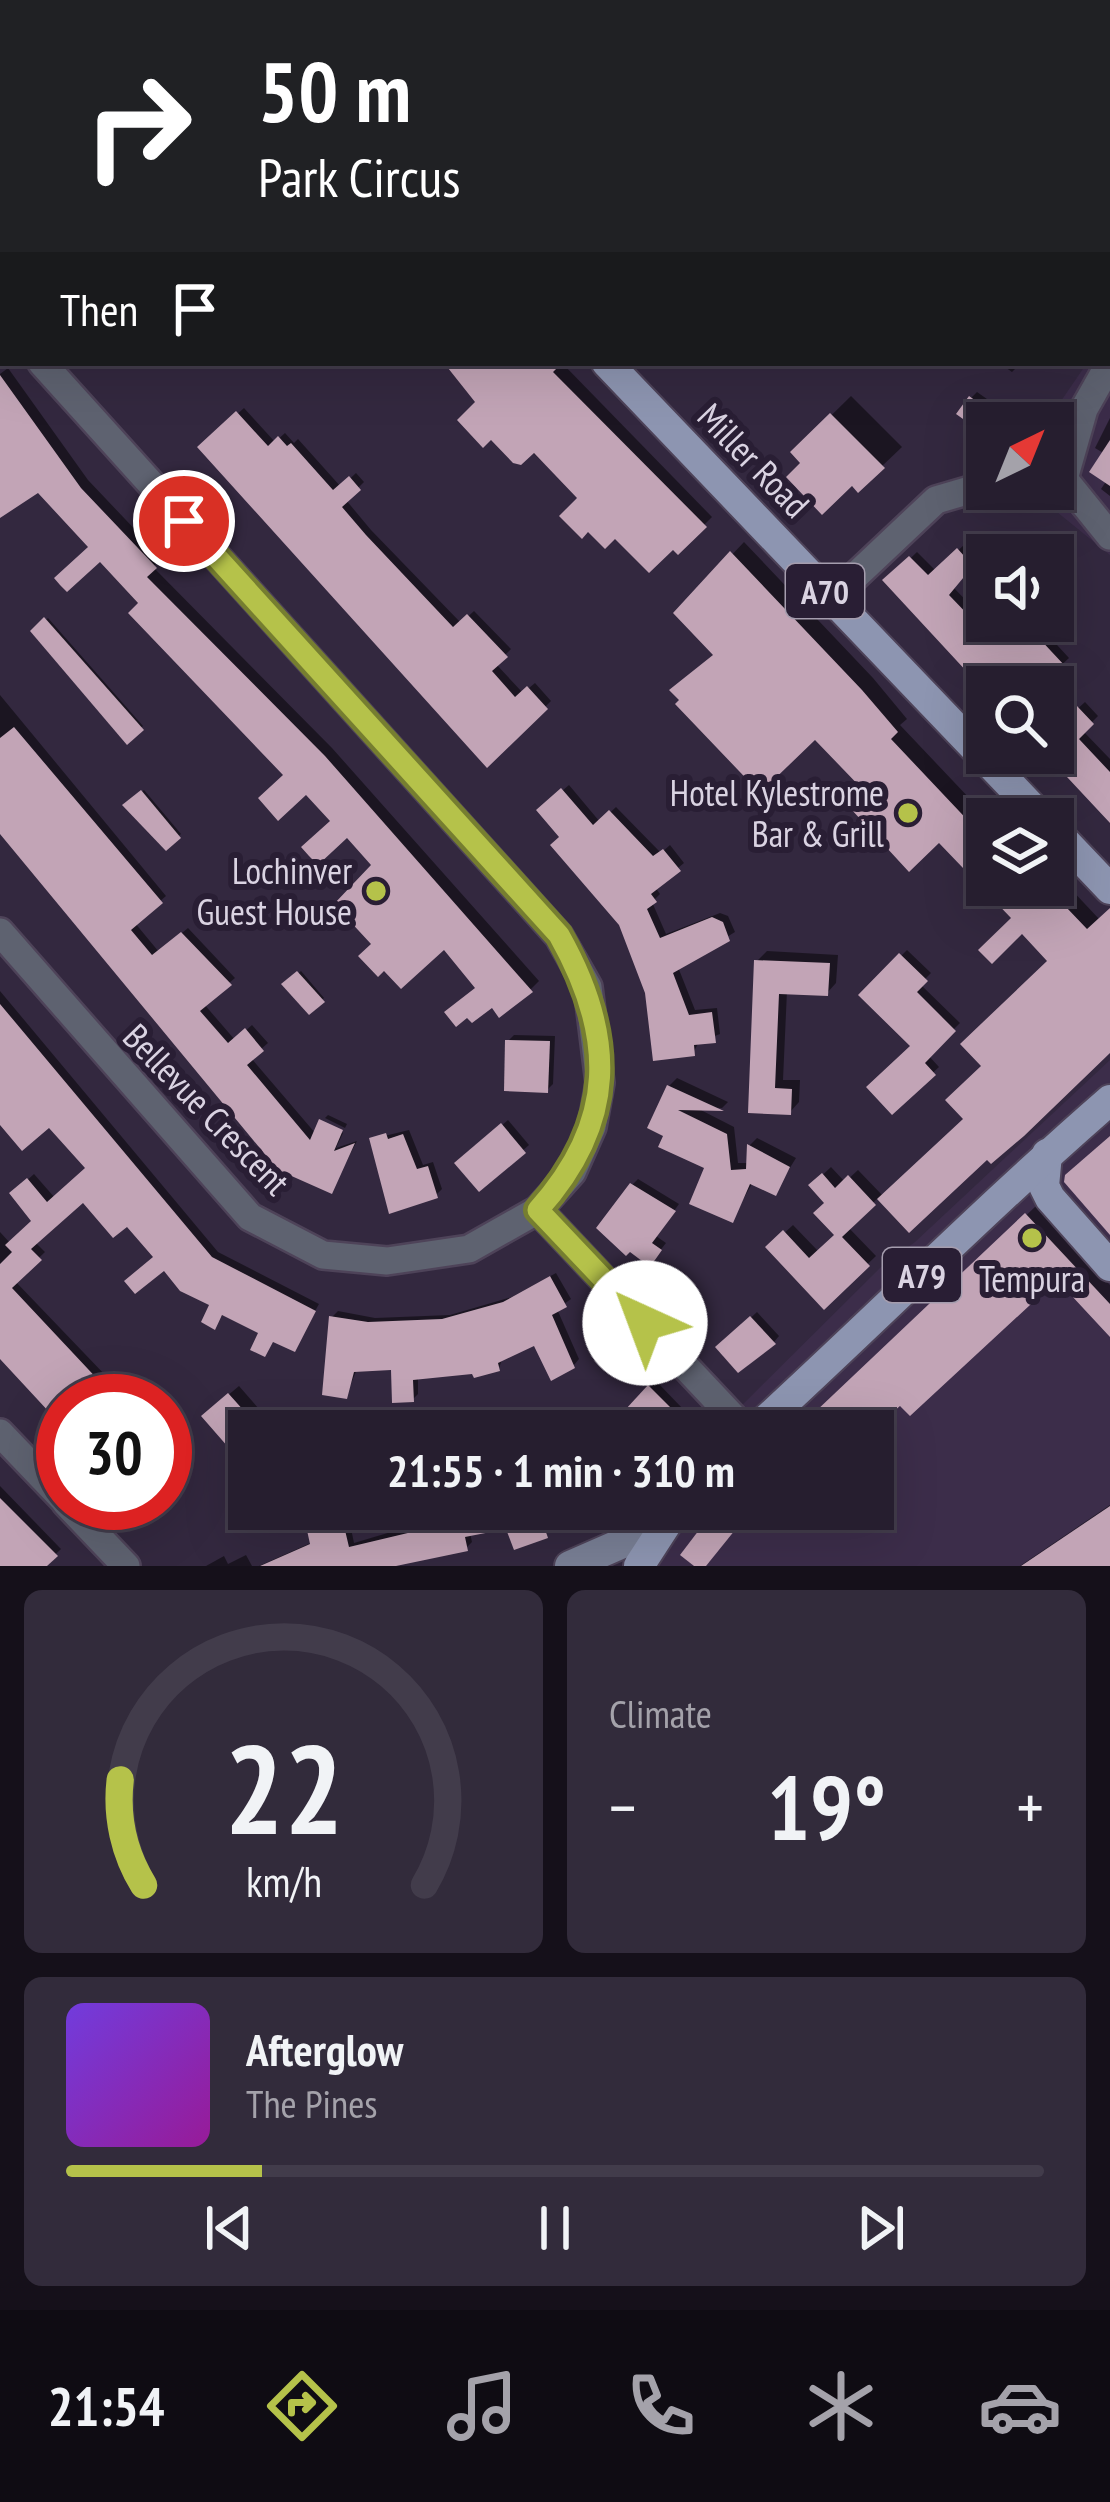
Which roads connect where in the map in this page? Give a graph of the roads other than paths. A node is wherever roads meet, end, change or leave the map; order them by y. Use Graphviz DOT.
graph roads {
  1 [pos="45,366"];
  2 [pos="610,366"];
  3 [pos="1108,366"];
  4 [pos="1074,436"];
  5 [pos="966,491"];
  6 [pos="1074,497"];
  7 [pos="1110,536"];
  8 [pos="832,598"];
  9 [pos="1023,798"];
  10 [pos="1074,852"];
  11 [pos="1110,889"];
  12 [pos="0,932"];
  13 [pos="1110,1100"];
  14 [pos="1047,1154"];
  15 [pos="988,1207"];
  16 [pos="1055,1208"];
  17 [pos="538,1210"];
  18 [pos="1110,1266"];
  19 [pos="730,1410"];
  20 [pos="774,1410"];
  21 [pos="0,1433"];
  22 [pos="36,1471"];
  23 [pos="92,1530"];
  24 [pos="646,1530"];
  25 [pos="662,1530"];
  26 [pos="126,1566"];
  27 [pos="570,1566"];
  28 [pos="639,1566"];
  1 -- 17 [label="street"];
  2 -- 8 [label="main road, Miller Road / A70"];
  3 -- 4 [label="street"];
  5 -- 8 [label="street"];
  6 -- 7 [label="street"];
  8 -- 9 [label="main road, Miller Road / A70"];
  10 -- 11 [label="main road"];
  12 -- 17 [label="street, Bellevue Crescent"];
  13 -- 14 [label="main road"];
  14 -- 15 [label="main road, A79"];
  14 -- 16 [label="main road"];
  15 -- 16 [label="main road, A79"];
  15 -- 20 [label="main road, A79"];
  16 -- 18 [label="main road"];
  17 -- 19 [label="street"];
  21 -- 22 [label="street"];
  23 -- 26 [label="street"];
  24 -- 27 [label="street"];
  25 -- 28 [label="main road"];
}
